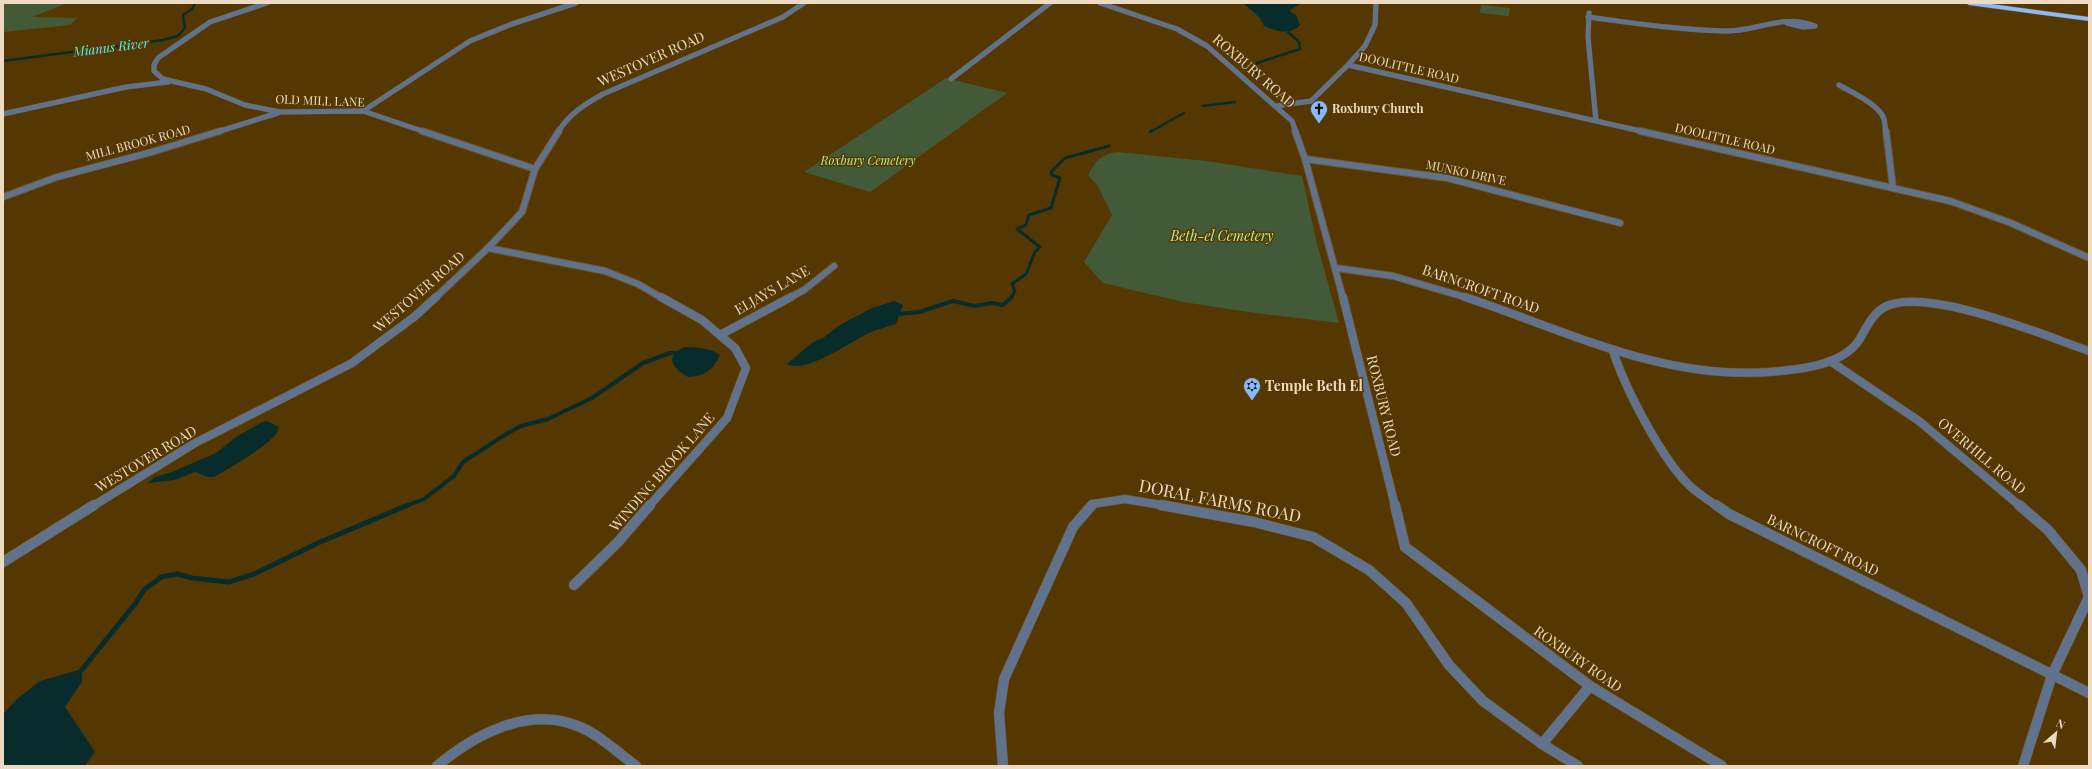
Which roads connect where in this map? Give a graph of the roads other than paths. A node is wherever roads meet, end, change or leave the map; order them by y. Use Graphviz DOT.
graph roads {
  1 [pos="267,3"];
  2 [pos="576,3"];
  3 [pos="804,3"];
  4 [pos="1050,3"];
  5 [pos="1100,3"];
  6 [pos="1376,3"];
  7 [pos="1969,3"];
  8 [pos="2089,19"];
  9 [pos="1787,23"];
  10 [pos="1348,65"];
  11 [pos="158,74"];
  12 [pos="951,79"];
  13 [pos="171,82"];
  14 [pos="140,85"];
  15 [pos="1839,85"];
  16 [pos="1276,106"];
  17 [pos="280,112"];
  18 [pos="363,112"];
  19 [pos="3,114"];
  20 [pos="1596,121"];
  21 [pos="1305,159"];
  22 [pos="535,169"];
  23 [pos="1893,188"];
  24 [pos="3,196"];
  25 [pos="1620,223"];
  26 [pos="488,248"];
  27 [pos="2089,258"];
  28 [pos="834,266"];
  29 [pos="1336,268"];
  30 [pos="720,335"];
  31 [pos="1612,351"];
  32 [pos="2089,351"];
  33 [pos="1830,361"];
  34 [pos="3,562"];
  35 [pos="574,585"];
  36 [pos="2089,597"];
  37 [pos="2052,675"];
  38 [pos="1590,686"];
  39 [pos="2089,692"];
  40 [pos="1542,744"];
  41 [pos="437,766"];
  42 [pos="636,766"];
  43 [pos="1003,766"];
  44 [pos="1578,766"];
  45 [pos="1722,766"];
  46 [pos="2023,766"];
  1 -- 11 [label="street"];
  2 -- 18 [label="street"];
  3 -- 22 [label="street, WESTOVER ROAD"];
  4 -- 12 [label="street"];
  5 -- 16 [label="street, ROXBURY ROAD"];
  6 -- 10 [label="street"];
  7 -- 8 [label="highway"];
  9 -- 20 [label="street"];
  10 -- 16 [label="street"];
  10 -- 20 [label="street, DOOLITTLE ROAD"];
  11 -- 13 [label="street, OLD MILL LANE"];
  11 -- 14 [label="street, OLD MILL LANE"];
  13 -- 14 [label="street, OLD MILL LANE"];
  13 -- 17 [label="street, OLD MILL LANE"];
  14 -- 19 [label="street, OLD MILL LANE"];
  15 -- 23 [label="street"];
  16 -- 21 [label="street, ROXBURY ROAD"];
  17 -- 18 [label="street, OLD MILL LANE"];
  17 -- 24 [label="street, MILL BROOK ROAD"];
  18 -- 22 [label="street, OLD MILL LANE"];
  20 -- 23 [label="street, DOOLITTLE ROAD"];
  21 -- 25 [label="street, MUNKO DRIVE"];
  21 -- 29 [label="street, ROXBURY ROAD"];
  22 -- 26 [label="street, WESTOVER ROAD"];
  23 -- 27 [label="street, DOOLITTLE ROAD"];
  26 -- 30 [label="street, WINDING BROOK LANE"];
  26 -- 34 [label="street, WESTOVER ROAD"];
  28 -- 30 [label="street, ELJAYS LANE"];
  29 -- 31 [label="street, BARNCROFT ROAD"];
  29 -- 38 [label="street, ROXBURY ROAD"];
  30 -- 35 [label="street, WINDING BROOK LANE"];
  31 -- 33 [label="street, BARNCROFT ROAD"];
  31 -- 37 [label="street, BARNCROFT ROAD"];
  32 -- 33 [label="street, BARNCROFT ROAD"];
  33 -- 36 [label="street, OVERHILL ROAD"];
  36 -- 37 [label="street, OVERHILL ROAD"];
  37 -- 39 [label="street, BARNCROFT ROAD"];
  37 -- 46 [label="street, OVERHILL ROAD"];
  38 -- 40 [label="street"];
  38 -- 45 [label="street, ROXBURY ROAD"];
  40 -- 43 [label="street, DORAL FARMS ROAD"];
  40 -- 44 [label="street, DORAL FARMS ROAD"];
  41 -- 42 [label="street"];
}
